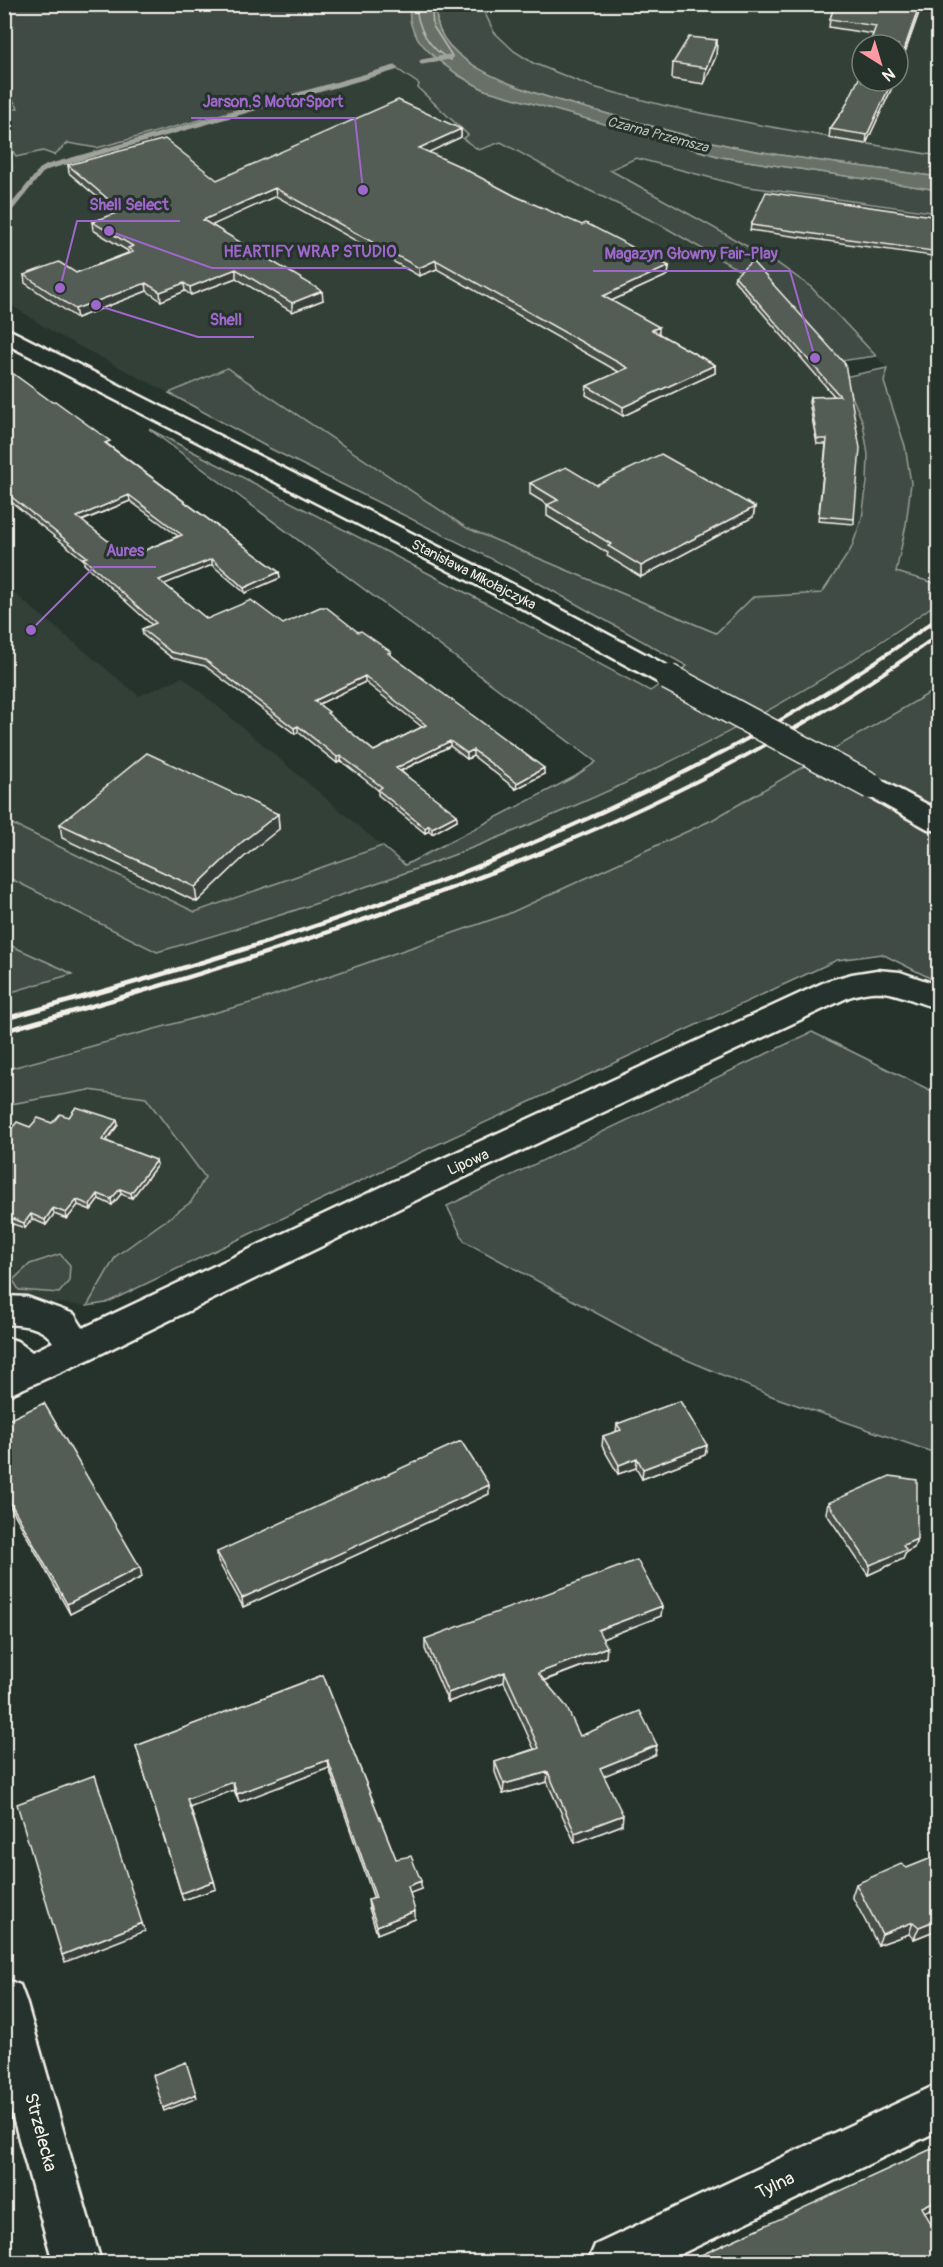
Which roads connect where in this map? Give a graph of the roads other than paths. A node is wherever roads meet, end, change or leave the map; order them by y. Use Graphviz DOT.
graph roads {
  1 [pos="4,334"];
  2 [pos="939,822"];
  3 [pos="939,997"];
  4 [pos="4,1310"];
  5 [pos="77,1349"];
  6 [pos="12,1368"];
  7 [pos="4,2001"];
  8 [pos="939,2107"];
  9 [pos="77,2262"];
  10 [pos="612,2262"];
  1 -- 2 [label="street, Stanisława Mikołajczyka, bridge"];
  3 -- 5 [label="street, Lipowa"];
  4 -- 5 [label="street"];
  5 -- 6 [label="street, Lipowa"];
  7 -- 9 [label="street, Strzelecka"];
  8 -- 10 [label="street, Tylna"];
}
